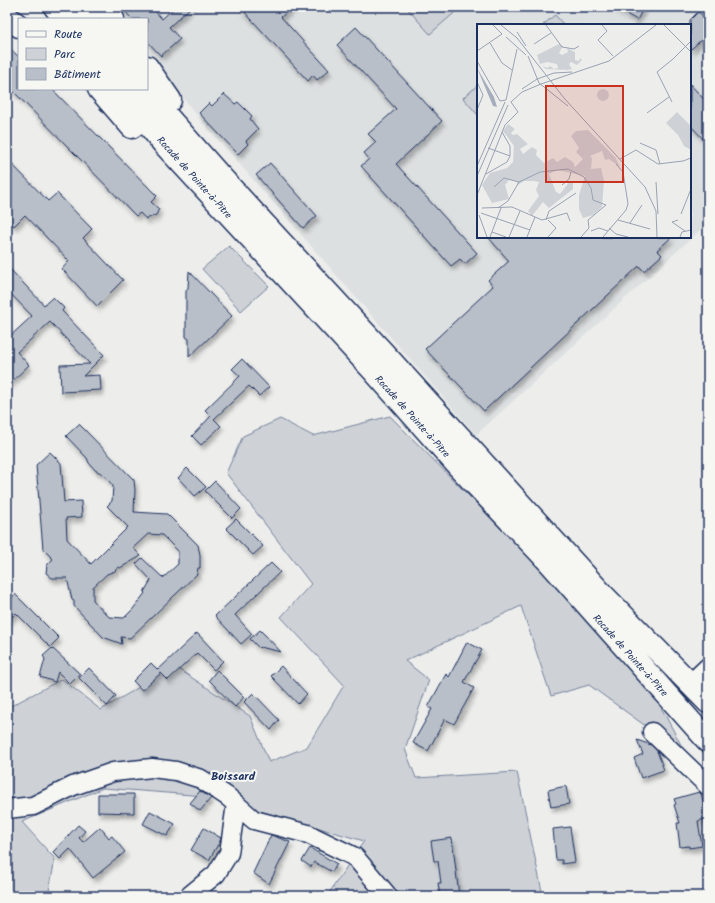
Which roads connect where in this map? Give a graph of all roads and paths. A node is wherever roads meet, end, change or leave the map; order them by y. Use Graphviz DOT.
graph roads {
  1 [pos="55,7"];
  2 [pos="79,7"];
  3 [pos="104,7"];
  4 [pos="7,18"];
  5 [pos="63,18"];
  6 [pos="87,18"];
  7 [pos="112,18"];
  8 [pos="18,25"];
  9 [pos="148,68"];
  10 [pos="100,90"];
  11 [pos="121,90"];
  12 [pos="146,90"];
  13 [pos="213,183"];
  14 [pos="708,667"];
  15 [pos="690,684"];
  16 [pos="708,702"];
  17 [pos="652,732"];
  18 [pos="708,741"];
  19 [pos="708,786"];
  20 [pos="236,804"];
  21 [pos="7,809"];
  22 [pos="189,896"];
  23 [pos="388,896"];
  1 -- 5 [label="highway"];
  2 -- 6 [label="highway"];
  3 -- 7 [label="highway"];
  4 -- 8 [label="highway"];
  9 -- 13 [label="highway"];
  10 -- 13 [label="highway"];
  11 -- 13 [label="highway, Rocade de Pointe-à-Pitre"];
  12 -- 13 [label="highway, Rocade de Pointe-à-Pitre"];
  13 -- 15 [label="highway, Rocade de Pointe-à-Pitre"];
  13 -- 18 [label="highway, Rocade de Pointe-à-Pitre"];
  14 -- 15 [label="street"];
  15 -- 16 [label="highway, Rocade de Pointe-à-Pitre"];
  17 -- 19 [label="street"];
  20 -- 21 [label="street"];
  20 -- 22 [label="street"];
  20 -- 23 [label="street"];
}
